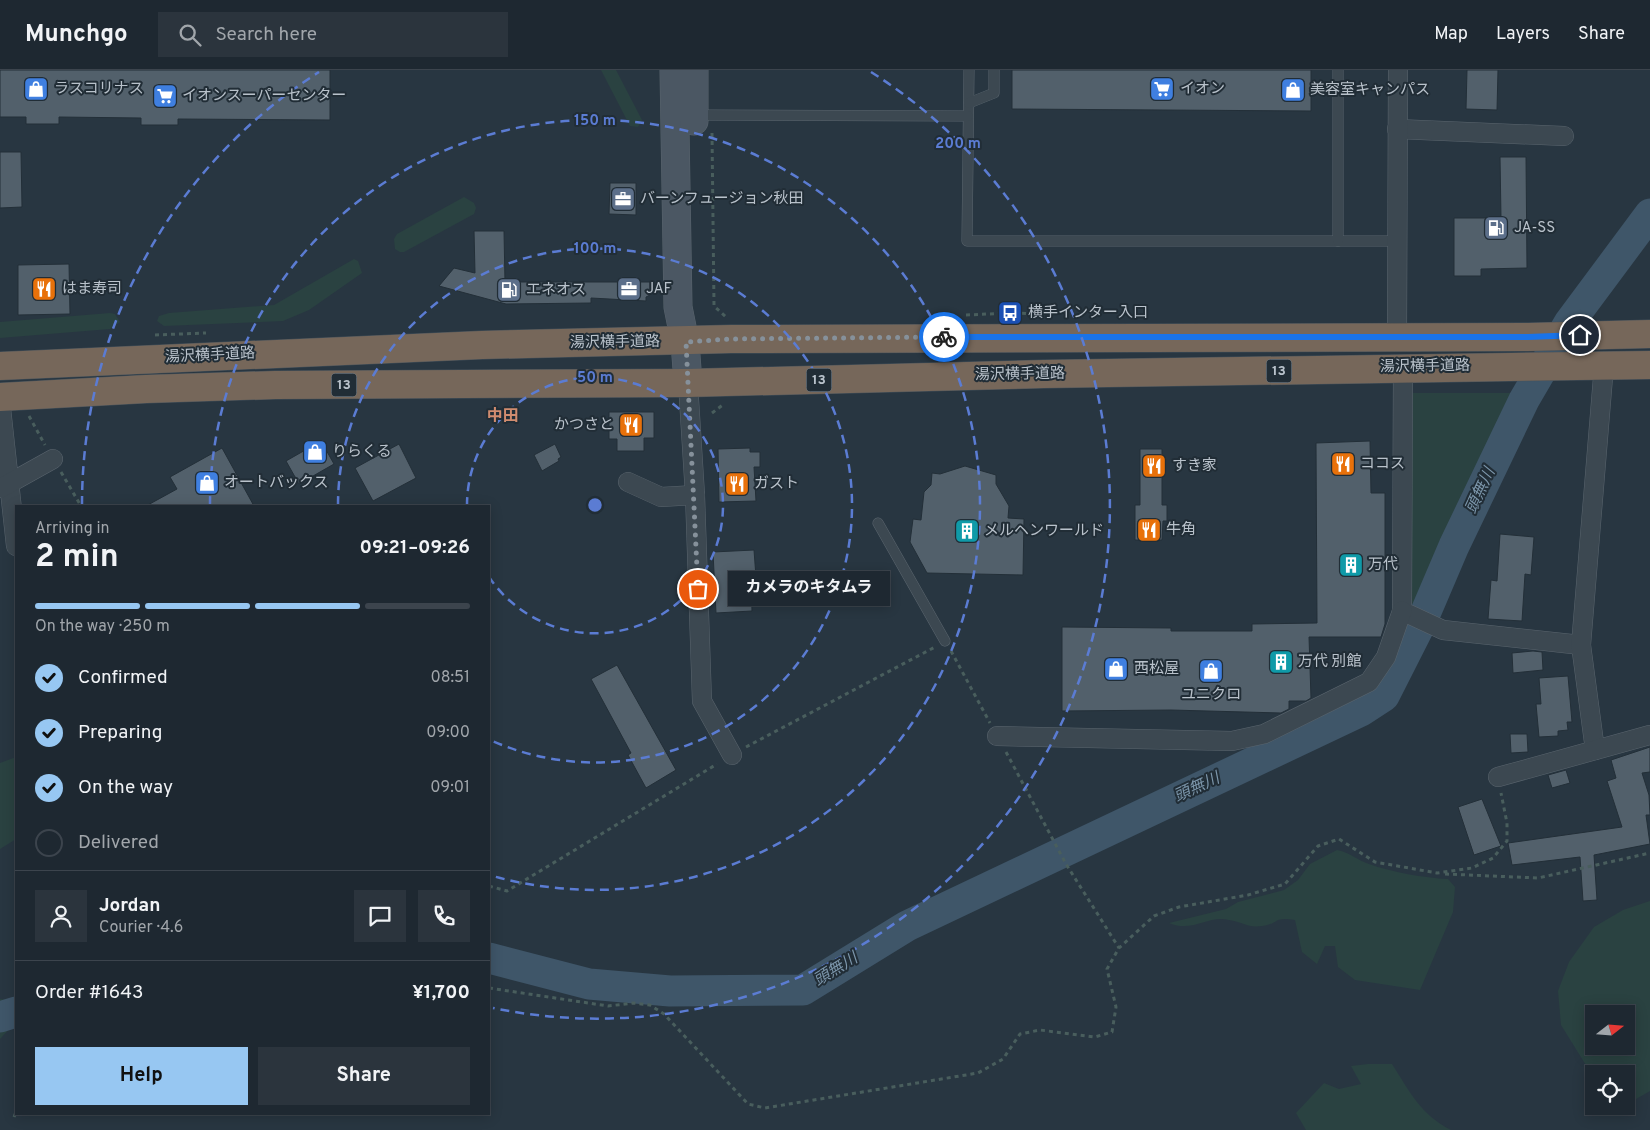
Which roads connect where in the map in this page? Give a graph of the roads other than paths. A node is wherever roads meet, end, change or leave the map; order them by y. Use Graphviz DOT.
graph roads {
  1 [pos="674,70"];
  2 [pos="694,70"];
  3 [pos="969,70"];
  4 [pos="994,70"];
  5 [pos="1338,70"];
  6 [pos="1398,70"];
  7 [pos="969,103"];
  8 [pos="703,115"];
  9 [pos="968,116"];
  10 [pos="1397,129"];
  11 [pos="1564,136"];
  12 [pos="1338,241"];
  13 [pos="1397,241"];
  14 [pos="1650,334"];
  15 [pos="1397,337"];
  16 [pos="686,342"];
  17 [pos="1604,365"];
  18 [pos="1650,365"];
  19 [pos="0,366"];
  20 [pos="1403,367"];
  21 [pos="688,383"];
  22 [pos="6,397"];
  23 [pos="53,459"];
  24 [pos="628,482"];
  25 [pos="5,486"];
  26 [pos="695,495"];
  27 [pos="878,523"];
  28 [pos="15,541"];
  29 [pos="1407,614"];
  30 [pos="945,641"];
  31 [pos="1581,646"];
  32 [pos="1650,735"];
  33 [pos="997,736"];
  34 [pos="1595,750"];
  35 [pos="732,755"];
  36 [pos="1498,777"];
  1 -- 16 [label="street"];
  2 -- 8 [label="street"];
  3 -- 7 [label="lane"];
  4 -- 7 [label="lane"];
  5 -- 12 [label="lane"];
  6 -- 10 [label="street"];
  7 -- 9 [label="lane"];
  8 -- 9 [label="lane"];
  8 -- 16 [label="street"];
  9 -- 12 [label="lane"];
  10 -- 11 [label="street"];
  10 -- 13 [label="street"];
  12 -- 13 [label="lane"];
  13 -- 15 [label="street"];
  14 -- 15 [label="highway, 湯沢横手道路"];
  15 -- 16 [label="highway, 湯沢横手道路"];
  16 -- 19 [label="highway, 湯沢横手道路"];
  16 -- 21 [label="street"];
  17 -- 18 [label="highway, 湯沢横手道路 / 13"];
  17 -- 20 [label="highway, 湯沢横手道路 / 13"];
  17 -- 31 [label="street"];
  20 -- 21 [label="highway, 湯沢横手道路 / 13"];
  20 -- 29 [label="street"];
  21 -- 22 [label="highway, 湯沢横手道路 / 13"];
  21 -- 26 [label="street"];
  22 -- 25 [label="street"];
  23 -- 25 [label="street"];
  24 -- 26 [label="street"];
  25 -- 28 [label="street"];
  26 -- 35 [label="street"];
  27 -- 30 [label="lane"];
  29 -- 31 [label="street"];
  29 -- 33 [label="street"];
  31 -- 34 [label="street"];
  32 -- 34 [label="street"];
  34 -- 36 [label="street"];
}
